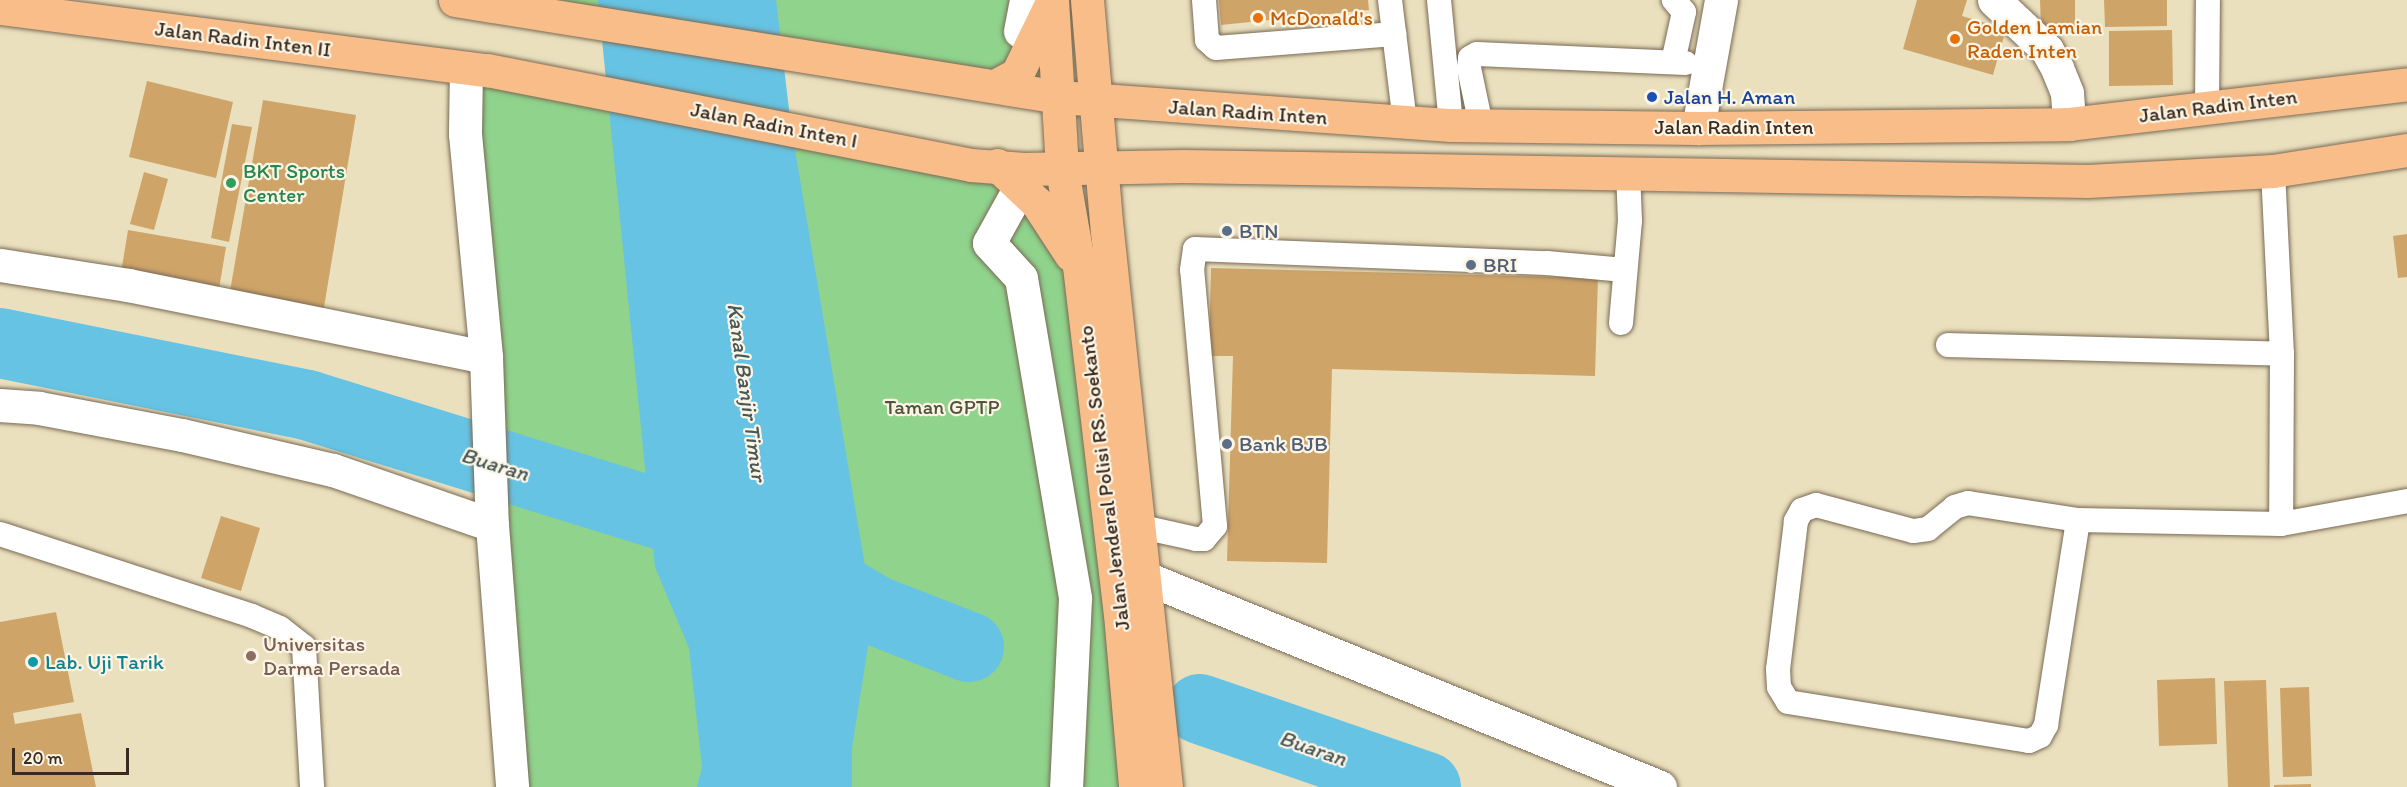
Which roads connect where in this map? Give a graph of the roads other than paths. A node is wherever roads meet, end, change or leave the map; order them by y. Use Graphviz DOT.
graph roads {
  1 [pos="455,0"];
  2 [pos="1087,0"];
  3 [pos="1204,0"];
  4 [pos="1390,0"];
  5 [pos="1439,0"];
  6 [pos="1674,0"];
  7 [pos="1721,0"];
  8 [pos="1994,0"];
  9 [pos="2208,0"];
  10 [pos="0,8"];
  11 [pos="1037,8"];
  12 [pos="1394,34"];
  13 [pos="476,69"];
  14 [pos="2407,84"];
  15 [pos="997,85"];
  16 [pos="1059,97"];
  17 [pos="1096,100"];
  18 [pos="2207,106"];
  19 [pos="1405,123"];
  20 [pos="2069,124"];
  21 [pos="1466,125"];
  22 [pos="1698,128"];
  23 [pos="2407,150"];
  24 [pos="1103,169"];
  25 [pos="1062,170"];
  26 [pos="1628,171"];
  27 [pos="2273,171"];
  28 [pos="1008,176"];
  29 [pos="0,265"];
  30 [pos="1079,266"];
  31 [pos="1625,270"];
  32 [pos="1621,323"];
  33 [pos="1948,345"];
  34 [pos="2282,354"];
  35 [pos="486,357"];
  36 [pos="0,405"];
  37 [pos="2407,501"];
  38 [pos="2078,520"];
  39 [pos="2281,524"];
  40 [pos="492,525"];
  41 [pos="1142,527"];
  42 [pos="0,534"];
  43 [pos="1146,578"];
  44 [pos="1135,615"];
  45 [pos="312,787"];
  46 [pos="512,787"];
  47 [pos="1066,787"];
  48 [pos="1134,787"];
  49 [pos="1167,787"];
  50 [pos="1660,787"];
  1 -- 15 [label="main road"];
  2 -- 17 [label="main road, Jalan Jenderal Polisi RS. Soekanto"];
  3 -- 12 [label="lane"];
  4 -- 12 [label="lane"];
  5 -- 21 [label="lane"];
  6 -- 21 [label="lane"];
  7 -- 22 [label="street"];
  8 -- 20 [label="street"];
  9 -- 18 [label="lane"];
  10 -- 13 [label="main road, Jalan Radin Inten II"];
  11 -- 15 [label="main road"];
  11 -- 16 [label="main road, Jalan Jenderal Polisi RS. Soekanto"];
  12 -- 19 [label="lane"];
  13 -- 28 [label="main road, Jalan Radin Inten I"];
  13 -- 35 [label="street"];
  14 -- 18 [label="main road, Jalan Radin Inten"];
  15 -- 16 [label="main road"];
  16 -- 17 [label="main road, Jalan Radin Inten"];
  16 -- 25 [label="main road, Jalan Jenderal Polisi RS. Soekanto"];
  17 -- 19 [label="main road, Jalan Radin Inten"];
  17 -- 24 [label="main road, Jalan Jenderal Polisi RS. Soekanto"];
  18 -- 20 [label="main road, Jalan Radin Inten"];
  19 -- 21 [label="main road, Jalan Radin Inten"];
  20 -- 22 [label="main road, Jalan Radin Inten"];
  21 -- 22 [label="main road, Jalan Radin Inten"];
  23 -- 27 [label="main road"];
  24 -- 25 [label="main road"];
  24 -- 26 [label="main road"];
  24 -- 41 [label="main road, Jalan Jenderal Polisi RS. Soekanto"];
  25 -- 28 [label="main road, Jalan Radin Inten I"];
  25 -- 30 [label="main road, Jalan Jenderal Polisi RS. Soekanto"];
  26 -- 27 [label="main road"];
  26 -- 31 [label="lane"];
  27 -- 34 [label="lane"];
  28 -- 30 [label="main road"];
  28 -- 47 [label="street"];
  29 -- 35 [label="street"];
  30 -- 44 [label="main road, Jalan Jenderal Polisi RS. Soekanto"];
  31 -- 32 [label="lane"];
  31 -- 41 [label="lane"];
  33 -- 34 [label="lane"];
  34 -- 39 [label="lane"];
  35 -- 40 [label="street"];
  36 -- 40 [label="street"];
  37 -- 39 [label="lane"];
  38 -- 38 [label="lane"];
  38 -- 39 [label="lane"];
  40 -- 46 [label="street"];
  41 -- 43 [label="main road, Jalan Jenderal Polisi RS. Soekanto"];
  42 -- 45 [label="lane"];
  43 -- 44 [label="main road, Jalan Jenderal Polisi RS. Soekanto"];
  43 -- 50 [label="street"];
  44 -- 48 [label="main road, Jalan Jenderal Polisi RS. Soekanto"];
  44 -- 49 [label="main road, Jalan Jenderal Polisi RS. Soekanto"];
}
